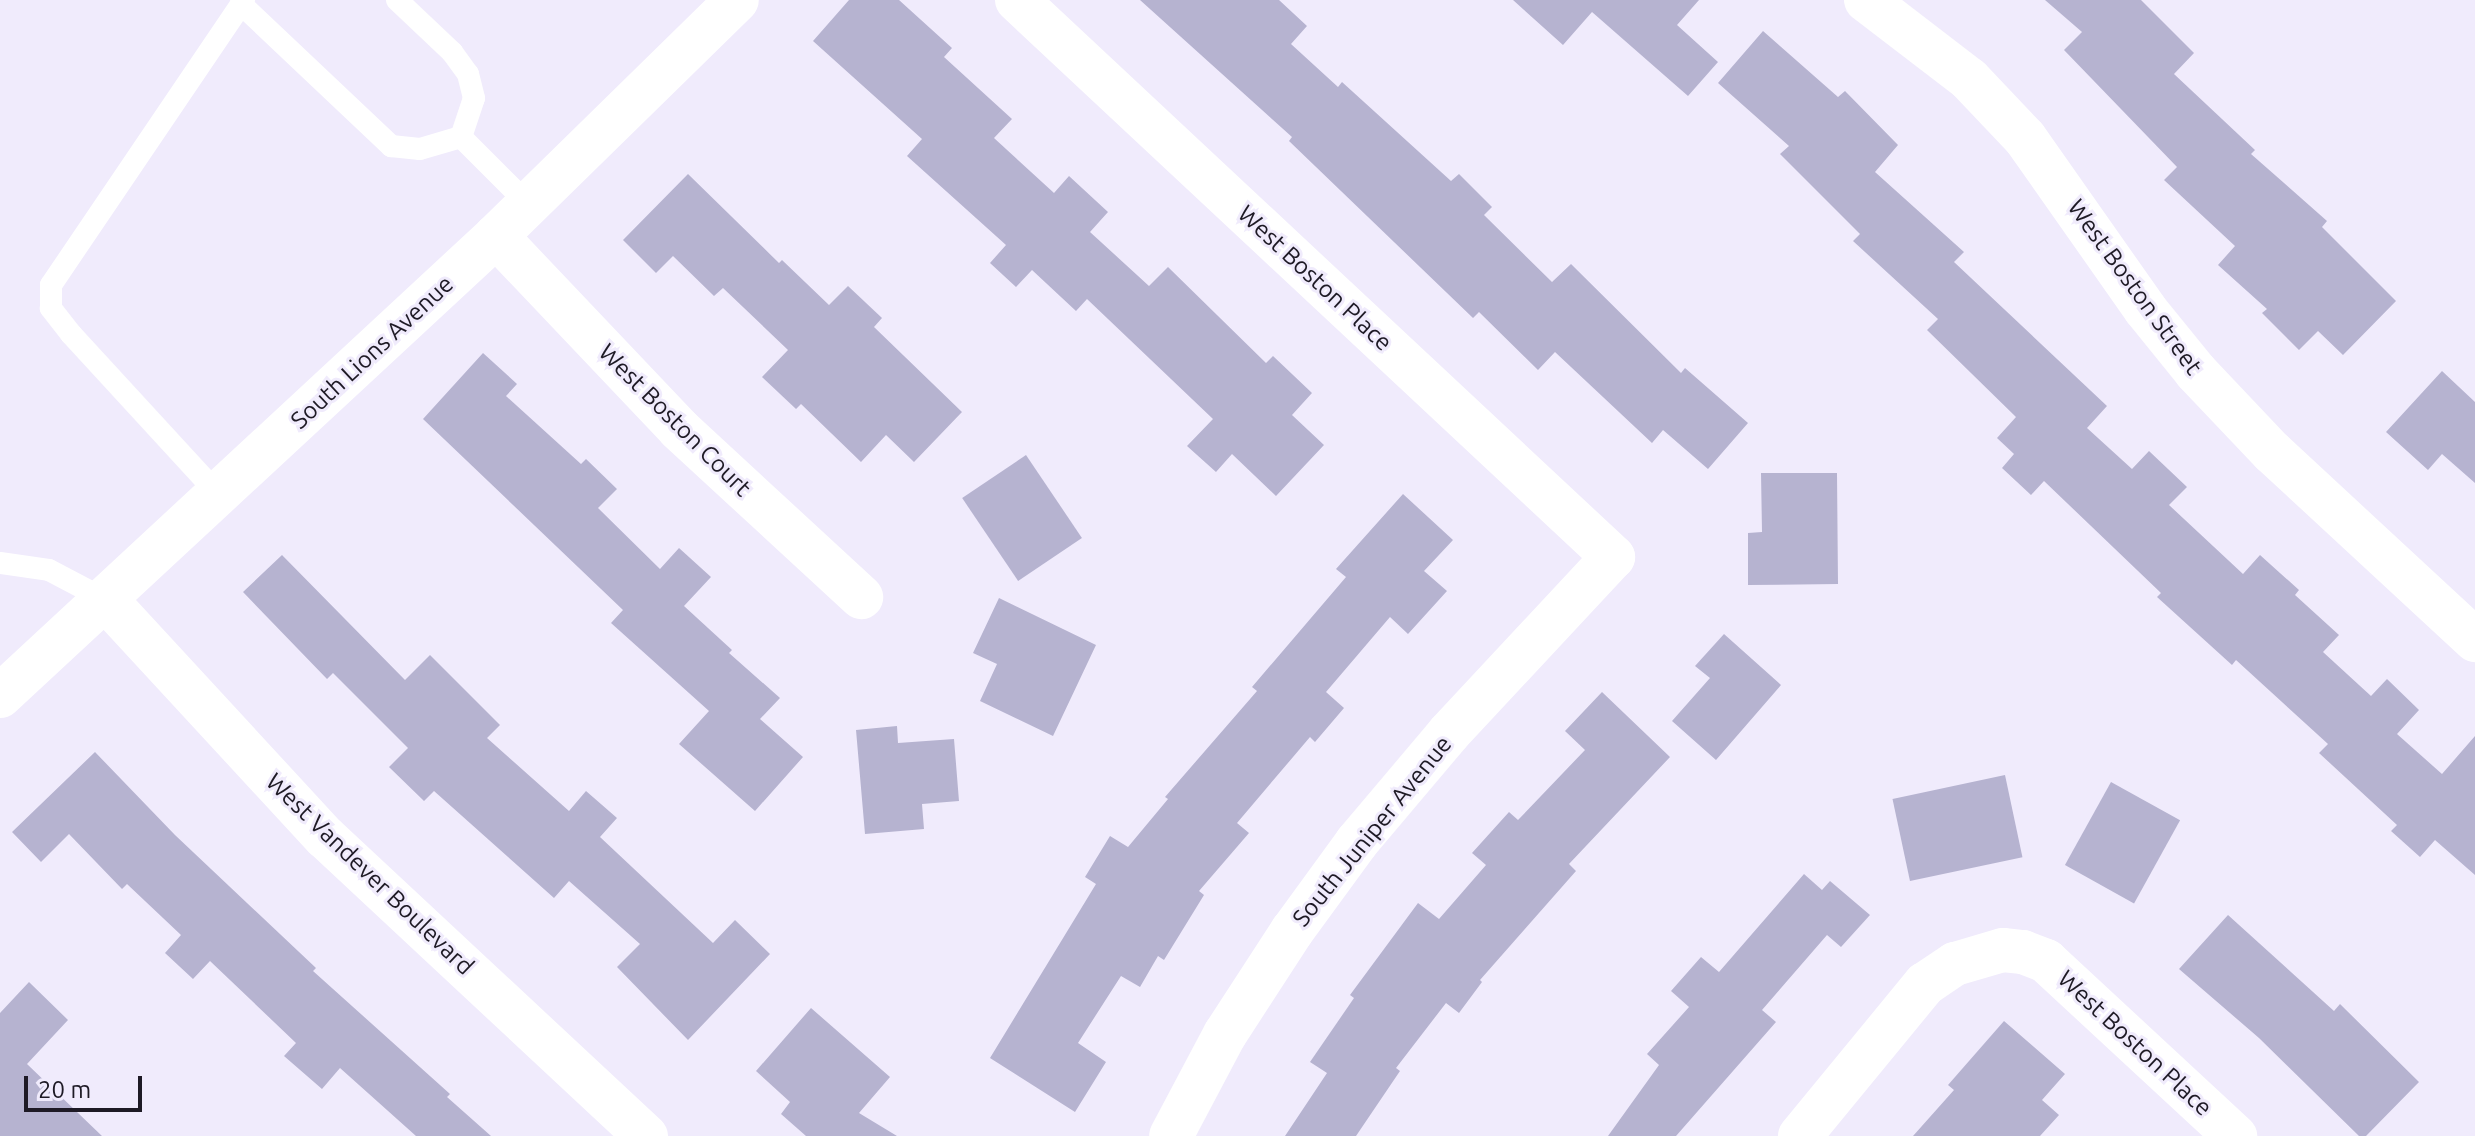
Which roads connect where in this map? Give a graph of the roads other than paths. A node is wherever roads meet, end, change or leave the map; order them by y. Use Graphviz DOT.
graph roads {
  1 [pos="397,0"];
  2 [pos="737,0"];
  3 [pos="1017,0"];
  4 [pos="1866,0"];
  5 [pos="243,2"];
  6 [pos="461,137"];
  7 [pos="529,205"];
  8 [pos="496,236"];
  9 [pos="219,495"];
  10 [pos="1613,557"];
  11 [pos="0,563"];
  12 [pos="861,597"];
  13 [pos="106,600"];
  14 [pos="2472,631"];
  15 [pos="0,696"];
  16 [pos="646,1136"];
  17 [pos="1171,1136"];
  18 [pos="1800,1136"];
  19 [pos="2235,1136"];
  1 -- 6 [label="lane"];
  2 -- 7 [label="street, South Lions Avenue"];
  3 -- 10 [label="street, West Boston Place"];
  4 -- 14 [label="street, West Boston Street"];
  5 -- 6 [label="lane"];
  5 -- 9 [label="lane"];
  6 -- 7 [label="lane"];
  7 -- 8 [label="street, South Lions Avenue"];
  8 -- 9 [label="street, South Lions Avenue"];
  8 -- 12 [label="street, West Boston Court"];
  9 -- 13 [label="street, South Lions Avenue"];
  10 -- 17 [label="street, South Juniper Avenue"];
  11 -- 13 [label="lane"];
  13 -- 15 [label="street, South Lions Avenue"];
  13 -- 16 [label="street, West Vandever Boulevard"];
  18 -- 19 [label="street, West Boston Place"];
}
